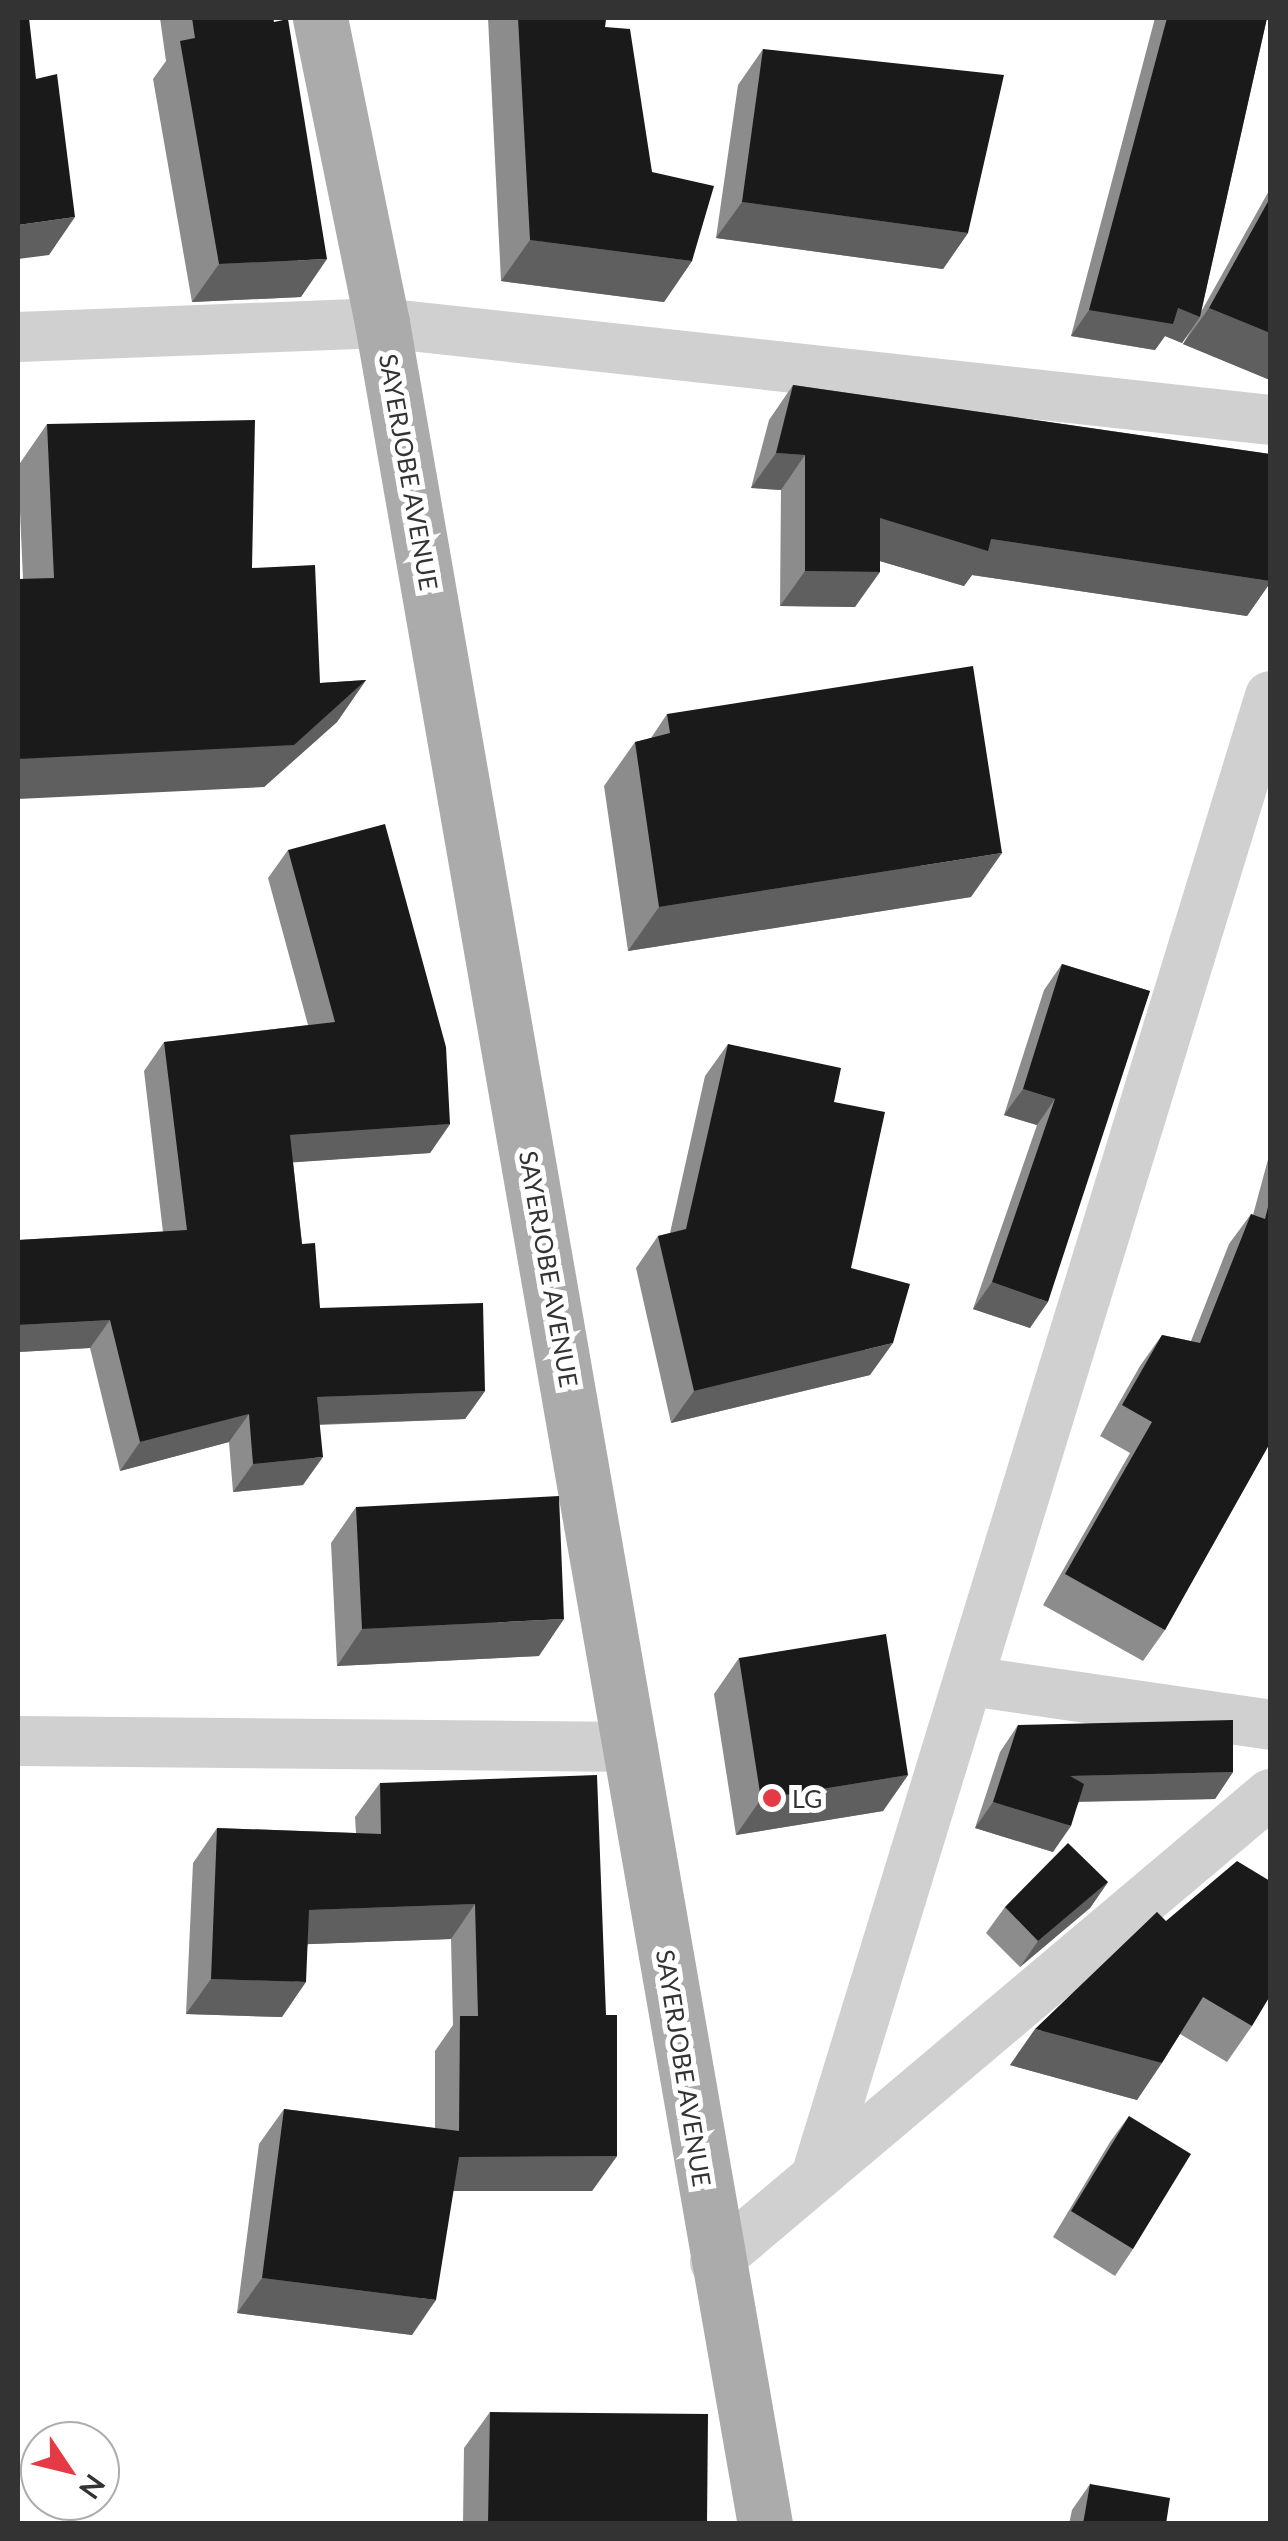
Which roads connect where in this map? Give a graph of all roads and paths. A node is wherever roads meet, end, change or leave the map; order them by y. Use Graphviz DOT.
graph roads {
  1 [pos="320,18"];
  2 [pos="382,323"];
  3 [pos="18,338"];
  4 [pos="1270,420"];
  5 [pos="1270,696"];
  6 [pos="970,1681"];
  7 [pos="1270,1725"];
  8 [pos="18,1741"];
  9 [pos="632,1747"];
  10 [pos="1270,1794"];
  11 [pos="816,2176"];
  12 [pos="715,2262"];
  13 [pos="765,2524"];
  1 -- 2 [label="main road, SAYERJOBE AVENUE"];
  2 -- 3 [label="street"];
  2 -- 4 [label="street"];
  2 -- 9 [label="main road, SAYERJOBE AVENUE"];
  5 -- 6 [label="street"];
  6 -- 7 [label="street"];
  6 -- 11 [label="street"];
  8 -- 9 [label="street"];
  9 -- 12 [label="main road, SAYERJOBE AVENUE"];
  10 -- 11 [label="street"];
  11 -- 12 [label="street"];
  12 -- 13 [label="main road, SAYERJOBE AVENUE"];
}
